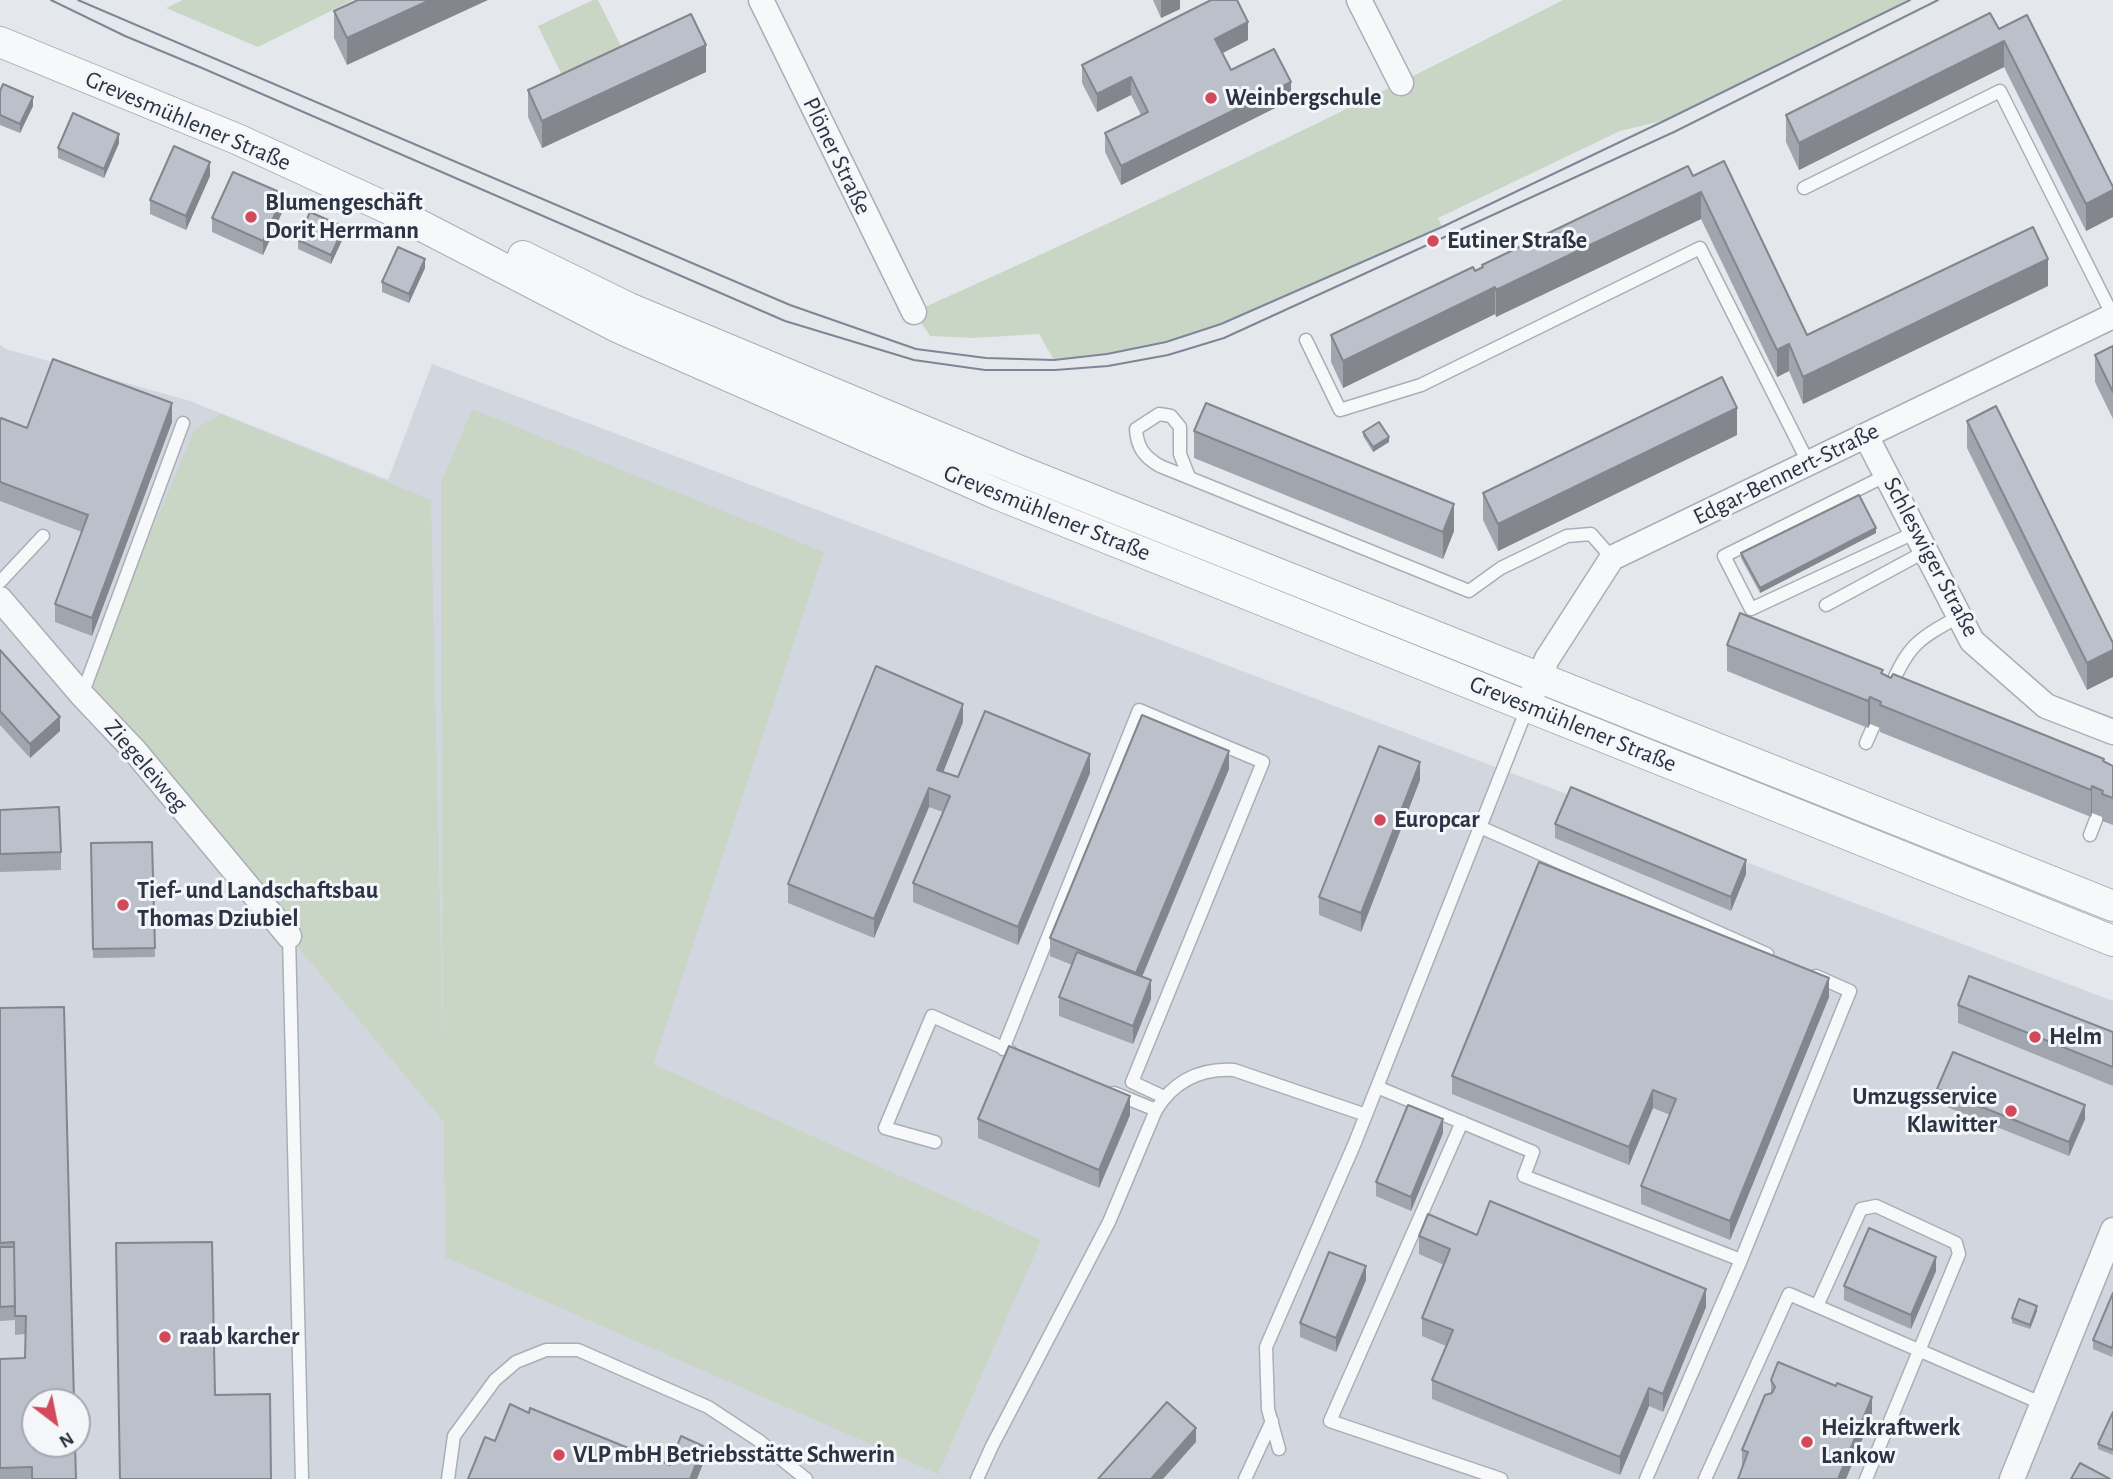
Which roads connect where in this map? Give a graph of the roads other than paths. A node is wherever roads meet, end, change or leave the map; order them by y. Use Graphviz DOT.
graph roads {
  1 [pos="761,0"];
  2 [pos="1359,0"];
  3 [pos="0,20"];
  4 [pos="0,42"];
  5 [pos="1401,83"];
  6 [pos="1804,188"];
  7 [pos="914,312"];
  8 [pos="2113,316"];
  9 [pos="1306,340"];
  10 [pos="183,423"];
  11 [pos="1866,436"];
  12 [pos="1809,464"];
  13 [pos="1887,475"];
  14 [pos="1189,477"];
  15 [pos="43,536"];
  16 [pos="1921,542"];
  17 [pos="1612,558"];
  18 [pos="0,582"];
  19 [pos="0,599"];
  20 [pos="1826,606"];
  21 [pos="1960,616"];
  22 [pos="1539,677"];
  23 [pos="82,695"];
  24 [pos="1528,706"];
  25 [pos="2113,732"];
  26 [pos="1866,743"];
  27 [pos="2113,775"];
  28 [pos="1480,827"];
  29 [pos="2090,835"];
  30 [pos="2113,906"];
  31 [pos="289,936"];
  32 [pos="2113,941"];
  33 [pos="1774,957"];
  34 [pos="1800,968"];
  35 [pos="1003,1049"];
  36 [pos="1016,1054"];
  37 [pos="1377,1087"];
  38 [pos="1105,1089"];
  39 [pos="1164,1097"];
  40 [pos="1156,1110"];
  41 [pos="1366,1115"];
  42 [pos="1462,1122"];
  43 [pos="935,1142"];
  44 [pos="2113,1230"];
  45 [pos="1741,1260"];
  46 [pos="1817,1306"];
  47 [pos="1921,1351"];
  48 [pos="2043,1404"];
  49 [pos="1272,1422"];
  50 [pos="1279,1449"];
  51 [pos="302,1479"];
  52 [pos="448,1479"];
  53 [pos="806,1479"];
  54 [pos="976,1479"];
  55 [pos="1245,1479"];
  56 [pos="1501,1479"];
  57 [pos="1646,1479"];
  58 [pos="1705,1479"];
  59 [pos="1866,1479"];
  60 [pos="2012,1479"];
  1 -- 7 [label="street, Plöner Straße"];
  2 -- 5 [label="street"];
  3 -- 22 [label="street, Grevesmühlener Straße"];
  4 -- 24 [label="street, Grevesmühlener Straße"];
  6 -- 8 [label="lane"];
  8 -- 11 [label="street, Edgar-Bennert-Straße"];
  9 -- 12 [label="lane"];
  10 -- 23 [label="lane"];
  11 -- 12 [label="street, Edgar-Bennert-Straße"];
  11 -- 13 [label="street, Schleswiger Straße"];
  12 -- 17 [label="street, Edgar-Bennert-Straße"];
  13 -- 16 [label="street, Schleswiger Straße"];
  13 -- 16 [label="lane"];
  14 -- 14 [label="lane"];
  14 -- 17 [label="lane"];
  15 -- 18 [label="lane"];
  16 -- 20 [label="lane"];
  16 -- 21 [label="street, Schleswiger Straße"];
  17 -- 22 [label="street"];
  19 -- 23 [label="street, Ziegeleiweg"];
  21 -- 25 [label="street, Schleswiger Straße"];
  21 -- 26 [label="lane"];
  22 -- 24 [label="street"];
  22 -- 30 [label="street, Grevesmühlener Straße"];
  23 -- 31 [label="street, Ziegeleiweg"];
  24 -- 28 [label="lane"];
  24 -- 32 [label="street, Grevesmühlener Straße"];
  27 -- 29 [label="lane"];
  28 -- 33 [label="lane"];
  28 -- 37 [label="lane"];
  31 -- 51 [label="lane"];
  34 -- 45 [label="lane"];
  35 -- 36 [label="lane"];
  35 -- 39 [label="lane"];
  35 -- 43 [label="lane"];
  37 -- 41 [label="lane"];
  37 -- 42 [label="lane"];
  38 -- 40 [label="lane"];
  39 -- 40 [label="lane"];
  39 -- 41 [label="lane"];
  40 -- 54 [label="lane"];
  41 -- 49 [label="lane"];
  42 -- 45 [label="lane"];
  42 -- 56 [label="lane"];
  44 -- 48 [label="street"];
  45 -- 57 [label="lane"];
  46 -- 47 [label="lane"];
  46 -- 47 [label="lane"];
  46 -- 58 [label="lane"];
  47 -- 48 [label="lane"];
  47 -- 59 [label="lane"];
  48 -- 60 [label="street"];
  49 -- 50 [label="lane"];
  49 -- 55 [label="lane"];
  52 -- 53 [label="lane"];
}
